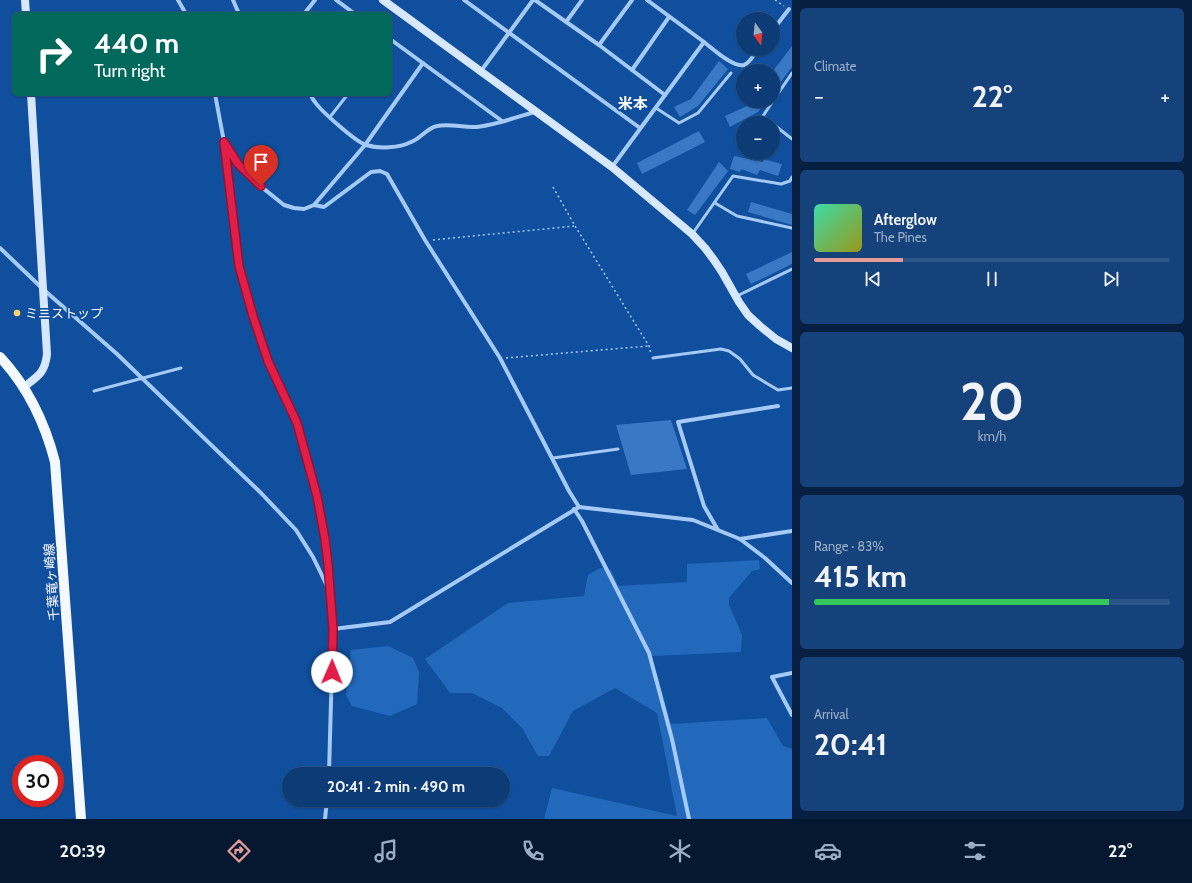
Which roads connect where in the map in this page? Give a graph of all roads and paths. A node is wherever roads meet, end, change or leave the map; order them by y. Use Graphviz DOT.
graph roads {
  1 [pos="25,0"];
  2 [pos="178,0"];
  3 [pos="233,0"];
  4 [pos="315,0"];
  5 [pos="336,0"];
  6 [pos="383,0"];
  7 [pos="464,0"];
  8 [pos="534,0"];
  9 [pos="582,0"];
  10 [pos="632,0"];
  11 [pos="647,0"];
  12 [pos="775,0"];
  13 [pos="789,10"];
  14 [pos="26,12"];
  15 [pos="185,12"];
  16 [pos="238,12"];
  17 [pos="306,12"];
  18 [pos="352,12"];
  19 [pos="669,17"];
  20 [pos="780,21"];
  21 [pos="566,22"];
  22 [pos="508,33"];
  23 [pos="392,41"];
  24 [pos="704,42"];
  25 [pos="599,45"];
  26 [pos="753,56"];
  27 [pos="423,63"];
  28 [pos="632,70"];
  29 [pos="480,71"];
  30 [pos="731,73"];
  31 [pos="792,73"];
  32 [pos="780,91"];
  33 [pos="665,95"];
  34 [pos="31,96"];
  35 [pos="215,96"];
  36 [pos="311,96"];
  37 [pos="346,96"];
  38 [pos="656,108"];
  39 [pos="536,112"];
  40 [pos="330,117"];
  41 [pos="502,121"];
  42 [pos="640,128"];
  43 [pos="780,130"];
  44 [pos="792,139"];
  45 [pos="224,142"];
  46 [pos="365,145"];
  47 [pos="612,167"];
  48 [pos="792,177"];
  49 [pos="553,187"];
  50 [pos="714,202"];
  51 [pos="314,206"];
  52 [pos="575,226"];
  53 [pos="792,228"];
  54 [pos="692,234"];
  55 [pos="425,240"];
  56 [pos="0,248"];
  57 [pos="792,269"];
  58 [pos="44,290"];
  59 [pos="736,297"];
  60 [pos="649,346"];
  61 [pos="792,348"];
  62 [pos="0,357"];
  63 [pos="500,358"];
  64 [pos="653,358"];
  65 [pos="181,368"];
  66 [pos="142,379"];
  67 [pos="24,388"];
  68 [pos="792,388"];
  69 [pos="94,391"];
  70 [pos="778,406"];
  71 [pos="618,450"];
  72 [pos="553,458"];
  73 [pos="577,508"];
  74 [pos="719,531"];
  75 [pos="792,531"];
  76 [pos="740,539"];
  77 [pos="792,582"];
  78 [pos="330,592"];
  79 [pos="333,629"];
  80 [pos="792,673"];
  81 [pos="792,715"];
  82 [pos="329,767"];
  83 [pos="326,807"];
  84 [pos="81,819"];
  85 [pos="325,819"];
  86 [pos="689,819"];
  1 -- 14 [label="street"];
  2 -- 15 [label="street"];
  3 -- 16 [label="street"];
  4 -- 17 [label="street"];
  5 -- 18 [label="street"];
  6 -- 29 [label="street"];
  7 -- 22 [label="street"];
  8 -- 21 [label="street"];
  8 -- 22 [label="street"];
  9 -- 21 [label="street"];
  10 -- 25 [label="street"];
  11 -- 19 [label="street"];
  12 -- 13 [label="path"];
  13 -- 20 [label="street"];
  19 -- 24 [label="street"];
  19 -- 28 [label="street"];
  21 -- 25 [label="street"];
  22 -- 29 [label="street"];
  22 -- 42 [label="street"];
  23 -- 27 [label="street"];
  24 -- 26 [label="street"];
  24 -- 33 [label="street"];
  25 -- 28 [label="street"];
  27 -- 41 [label="street"];
  27 -- 46 [label="street"];
  28 -- 33 [label="street"];
  29 -- 39 [label="street"];
  30 -- 38 [label="lane"];
  31 -- 32 [label="lane"];
  33 -- 38 [label="street"];
  34 -- 58 [label="street"];
  35 -- 45 [label="street"];
  36 -- 40 [label="street"];
  37 -- 40 [label="lane"];
  38 -- 42 [label="street"];
  39 -- 41 [label="street"];
  39 -- 47 [label="street"];
  40 -- 46 [label="street"];
  41 -- 46 [label="street"];
  42 -- 47 [label="street"];
  43 -- 44 [label="lane"];
  45 -- 51 [label="street"];
  45 -- 78 [label="street"];
  46 -- 51 [label="street"];
  47 -- 54 [label="street"];
  48 -- 50 [label="lane"];
  49 -- 52 [label="path"];
  50 -- 53 [label="lane"];
  50 -- 54 [label="lane"];
  51 -- 55 [label="street"];
  52 -- 55 [label="path"];
  52 -- 60 [label="path"];
  54 -- 59 [label="street"];
  55 -- 63 [label="street"];
  56 -- 58 [label="street"];
  57 -- 59 [label="lane"];
  58 -- 66 [label="street"];
  58 -- 67 [label="street"];
  59 -- 61 [label="street"];
  60 -- 63 [label="path"];
  60 -- 64 [label="path"];
  62 -- 67 [label="main road, 千葉竜ヶ崎線"];
  63 -- 72 [label="street"];
  64 -- 68 [label="lane"];
  65 -- 66 [label="lane"];
  66 -- 69 [label="lane"];
  66 -- 78 [label="street"];
  67 -- 84 [label="main road, 千葉竜ヶ崎線"];
  70 -- 74 [label="street"];
  71 -- 72 [label="lane"];
  72 -- 73 [label="street"];
  73 -- 74 [label="street"];
  73 -- 79 [label="street"];
  73 -- 86 [label="street"];
  74 -- 76 [label="street"];
  75 -- 76 [label="street"];
  76 -- 77 [label="street"];
  78 -- 79 [label="street"];
  79 -- 82 [label="street"];
  80 -- 81 [label="street"];
  83 -- 85 [label="street"];
}
